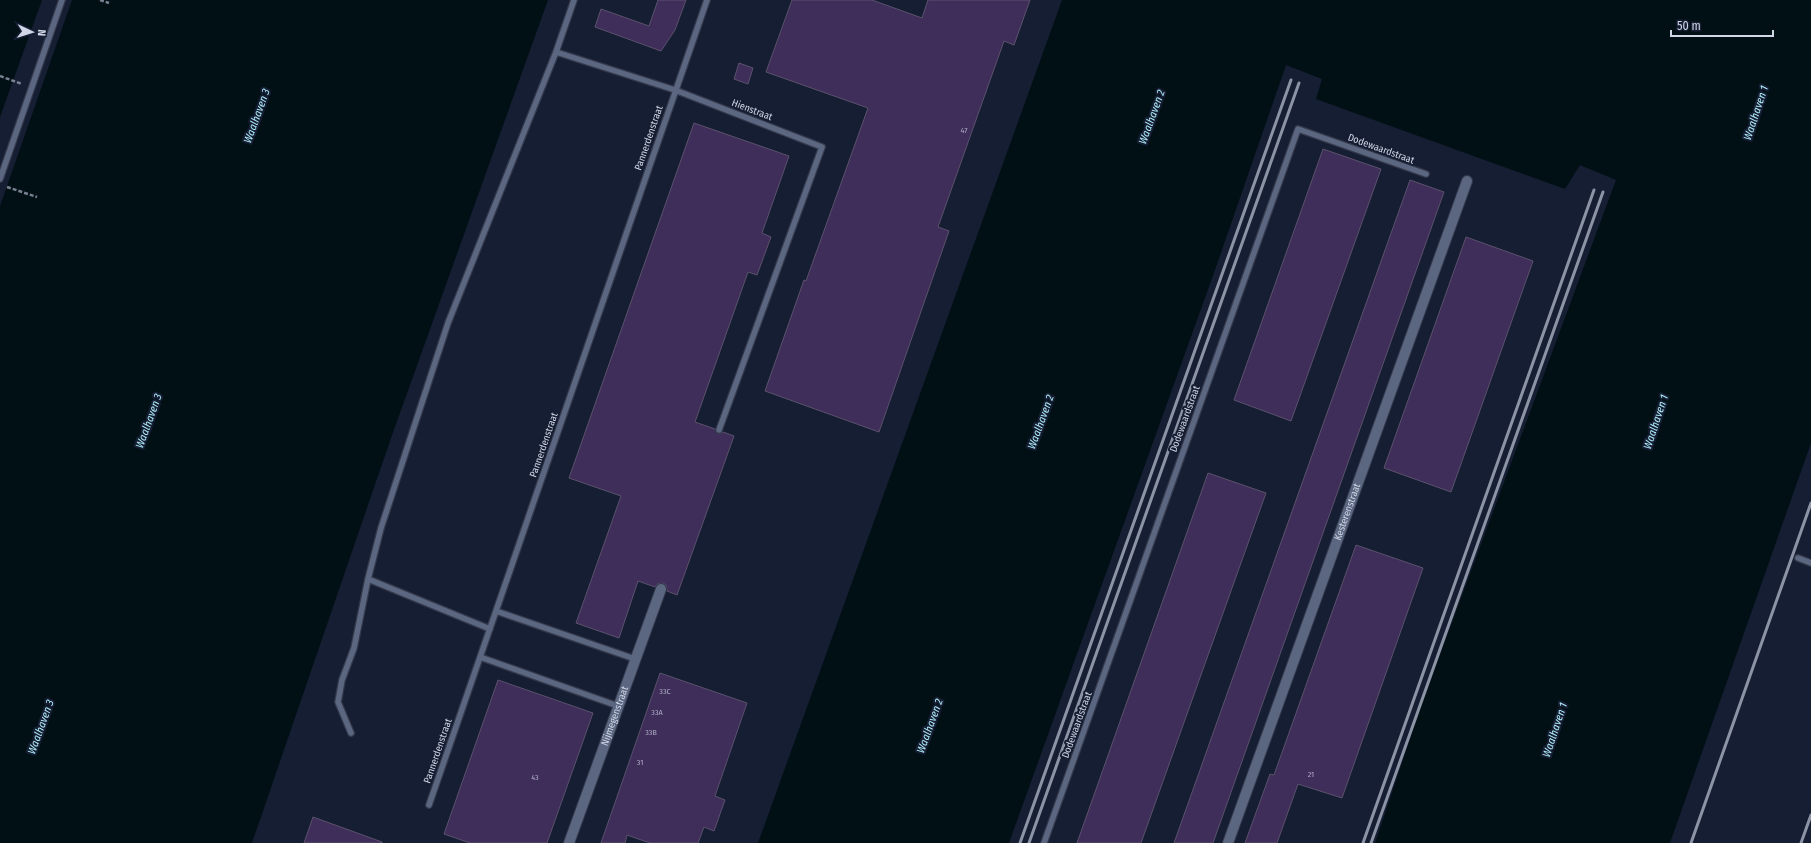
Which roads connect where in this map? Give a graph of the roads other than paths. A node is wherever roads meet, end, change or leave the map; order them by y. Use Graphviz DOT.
graph roads {
  1 [pos="62,0"];
  2 [pos="574,0"];
  3 [pos="707,0"];
  4 [pos="556,52"];
  5 [pos="675,90"];
  6 [pos="1426,174"];
  7 [pos="0,179"];
  8 [pos="1467,181"];
  9 [pos="719,430"];
  10 [pos="1798,558"];
  11 [pos="1811,563"];
  12 [pos="368,579"];
  13 [pos="660,589"];
  14 [pos="496,611"];
  15 [pos="490,629"];
  16 [pos="480,658"];
  17 [pos="635,660"];
  18 [pos="618,706"];
  19 [pos="351,733"];
  20 [pos="429,805"];
  21 [pos="569,843"];
  22 [pos="1044,843"];
  23 [pos="1228,843"];
  1 -- 7 [label="lane"];
  2 -- 4 [label="lane"];
  3 -- 5 [label="lane, Pannerdenstraat"];
  4 -- 5 [label="lane, Hienstraat"];
  4 -- 12 [label="lane"];
  5 -- 9 [label="lane, Hienstraat"];
  5 -- 14 [label="lane, Pannerdenstraat"];
  6 -- 22 [label="lane, Dodewaardstraat"];
  8 -- 23 [label="street, Kesterenstraat"];
  10 -- 11 [label="lane"];
  12 -- 15 [label="lane"];
  12 -- 19 [label="lane"];
  13 -- 17 [label="street, Nijmegenstraat"];
  14 -- 15 [label="lane, Pannerdenstraat"];
  14 -- 17 [label="lane"];
  15 -- 16 [label="lane, Pannerdenstraat"];
  16 -- 18 [label="lane"];
  16 -- 20 [label="lane, Pannerdenstraat"];
  17 -- 18 [label="street, Nijmegenstraat"];
  18 -- 21 [label="street, Nijmegenstraat"];
}
